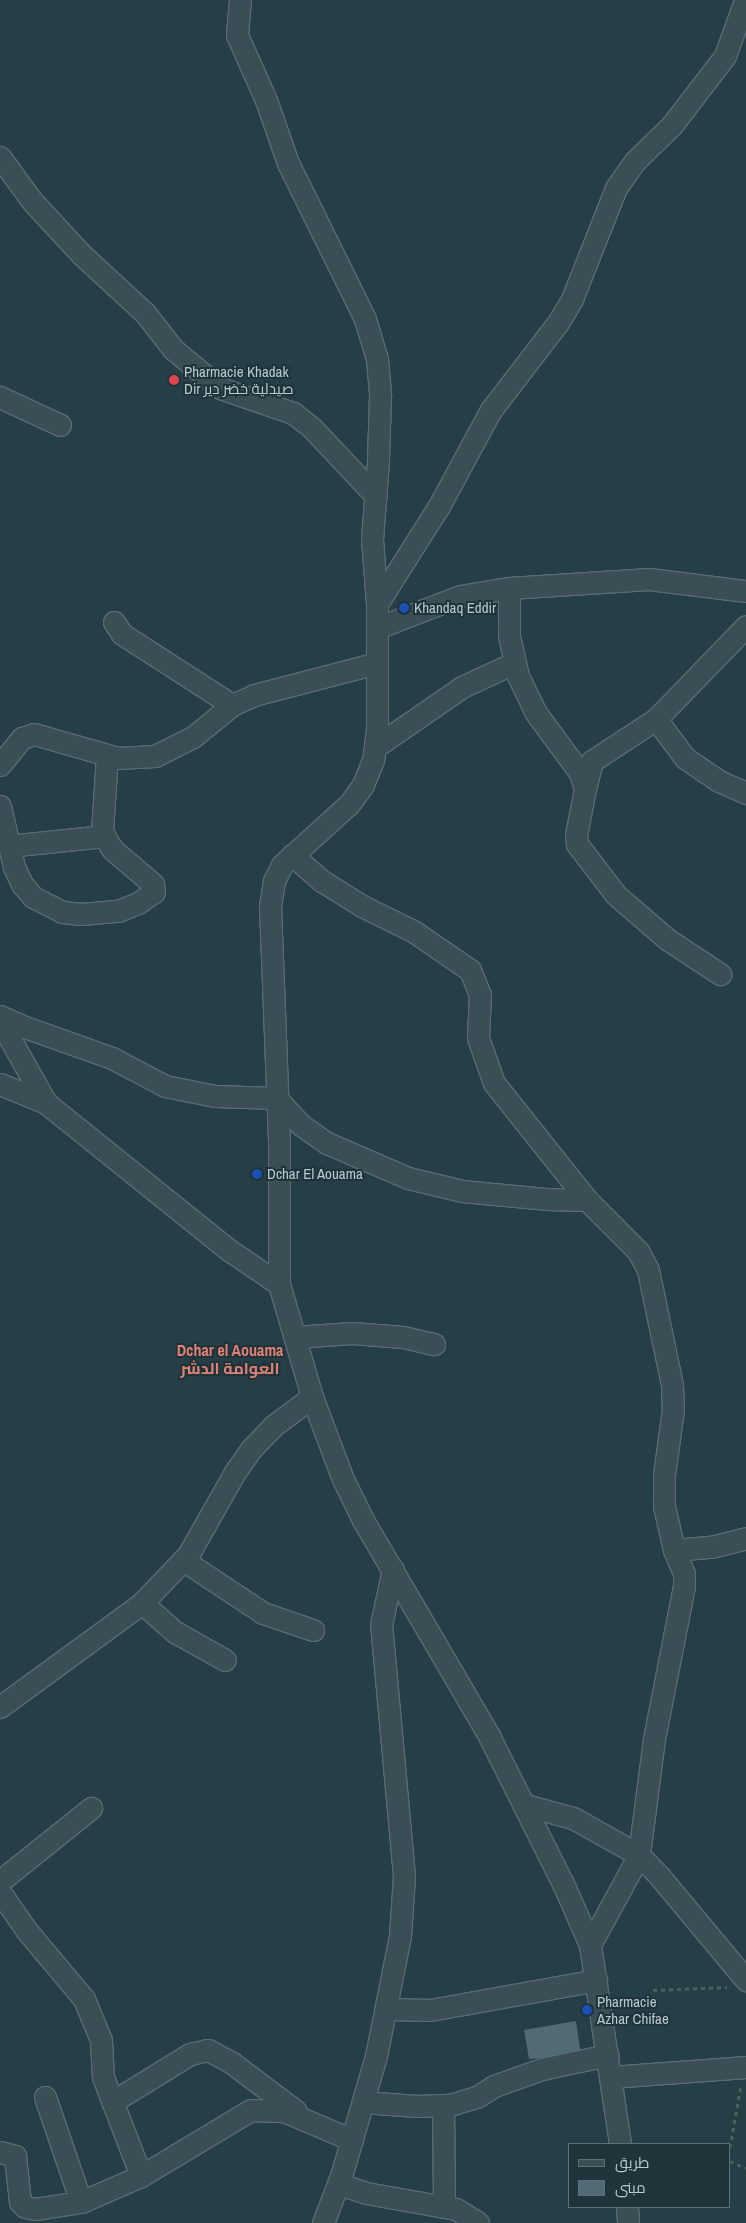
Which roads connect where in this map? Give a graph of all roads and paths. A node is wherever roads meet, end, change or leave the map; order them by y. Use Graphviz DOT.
graph roads {
  1 [pos="240,0"];
  2 [pos="745,0"];
  3 [pos="0,156"];
  4 [pos="0,397"];
  5 [pos="60,425"];
  6 [pos="376,496"];
  7 [pos="509,588"];
  8 [pos="746,591"];
  9 [pos="377,604"];
  10 [pos="114,622"];
  11 [pos="746,626"];
  12 [pos="377,628"];
  13 [pos="377,663"];
  14 [pos="514,663"];
  15 [pos="232,705"];
  16 [pos="656,718"];
  17 [pos="375,747"];
  18 [pos="107,755"];
  19 [pos="0,765"];
  20 [pos="586,789"];
  21 [pos="746,793"];
  22 [pos="0,806"];
  23 [pos="104,836"];
  24 [pos="8,846"];
  25 [pos="292,855"];
  26 [pos="720,974"];
  27 [pos="0,1016"];
  28 [pos="0,1021"];
  29 [pos="0,1084"];
  30 [pos="276,1098"];
  31 [pos="46,1103"];
  32 [pos="587,1200"];
  33 [pos="279,1284"];
  34 [pos="295,1338"];
  35 [pos="434,1344"];
  36 [pos="312,1397"];
  37 [pos="746,1538"];
  38 [pos="674,1550"];
  39 [pos="183,1560"];
  40 [pos="393,1569"];
  41 [pos="142,1603"];
  42 [pos="313,1630"];
  43 [pos="225,1660"];
  44 [pos="0,1707"];
  45 [pos="525,1805"];
  46 [pos="91,1808"];
  47 [pos="638,1855"];
  48 [pos="0,1881"];
  49 [pos="0,1892"];
  50 [pos="590,1946"];
  51 [pos="596,1980"];
  52 [pos="741,1983"];
  53 [pos="653,1990"];
  54 [pos="387,2009"];
  55 [pos="608,2055"];
  56 [pos="745,2067"];
  57 [pos="611,2077"];
  58 [pos="45,2097"];
  59 [pos="112,2102"];
  60 [pos="363,2102"];
  61 [pos="443,2105"];
  62 [pos="306,2118"];
  63 [pos="352,2140"];
  64 [pos="620,2143"];
  65 [pos="731,2143"];
  66 [pos="0,2152"];
  67 [pos="731,2162"];
  68 [pos="746,2168"];
  69 [pos="141,2176"];
  70 [pos="339,2184"];
  71 [pos="81,2202"];
  72 [pos="444,2207"];
  73 [pos="627,2208"];
  74 [pos="324,2223"];
  75 [pos="478,2223"];
  76 [pos="628,2223"];
  1 -- 6 [label="street"];
  2 -- 9 [label="street"];
  3 -- 6 [label="street"];
  4 -- 5 [label="street"];
  6 -- 9 [label="street"];
  7 -- 8 [label="street"];
  7 -- 12 [label="street"];
  7 -- 14 [label="street"];
  9 -- 12 [label="street"];
  10 -- 15 [label="street"];
  11 -- 16 [label="street"];
  12 -- 13 [label="street"];
  13 -- 15 [label="street"];
  13 -- 17 [label="street"];
  14 -- 17 [label="street"];
  14 -- 20 [label="street"];
  15 -- 18 [label="street"];
  16 -- 20 [label="street"];
  16 -- 21 [label="street"];
  17 -- 25 [label="street"];
  18 -- 19 [label="street"];
  18 -- 23 [label="street"];
  20 -- 26 [label="street"];
  22 -- 24 [label="street"];
  23 -- 24 [label="street"];
  23 -- 24 [label="street"];
  25 -- 30 [label="street"];
  25 -- 32 [label="street"];
  27 -- 30 [label="street"];
  28 -- 31 [label="street"];
  29 -- 31 [label="street"];
  30 -- 32 [label="street"];
  30 -- 33 [label="street"];
  31 -- 33 [label="street"];
  32 -- 38 [label="street"];
  33 -- 34 [label="street"];
  34 -- 35 [label="street"];
  34 -- 36 [label="street"];
  36 -- 39 [label="street"];
  36 -- 40 [label="street"];
  37 -- 38 [label="street"];
  38 -- 47 [label="street"];
  39 -- 41 [label="street"];
  39 -- 42 [label="street"];
  40 -- 45 [label="street"];
  40 -- 54 [label="street"];
  41 -- 43 [label="street"];
  41 -- 44 [label="street"];
  45 -- 47 [label="street"];
  45 -- 50 [label="street"];
  46 -- 48 [label="street"];
  47 -- 50 [label="street"];
  47 -- 52 [label="street"];
  49 -- 59 [label="street"];
  50 -- 51 [label="street"];
  51 -- 54 [label="street"];
  51 -- 55 [label="street"];
  52 -- 53 [label="path"];
  54 -- 60 [label="street"];
  55 -- 57 [label="street"];
  55 -- 61 [label="street"];
  56 -- 57 [label="street"];
  56 -- 65 [label="path"];
  57 -- 64 [label="street"];
  58 -- 71 [label="street"];
  59 -- 62 [label="street"];
  59 -- 69 [label="street"];
  60 -- 61 [label="street"];
  60 -- 63 [label="street"];
  61 -- 72 [label="street"];
  62 -- 63 [label="street"];
  62 -- 69 [label="street"];
  63 -- 70 [label="street"];
  66 -- 71 [label="street"];
  67 -- 68 [label="path"];
  69 -- 71 [label="street"];
  70 -- 72 [label="street"];
  70 -- 74 [label="street"];
  72 -- 75 [label="street"];
  73 -- 76 [label="street"];
}
